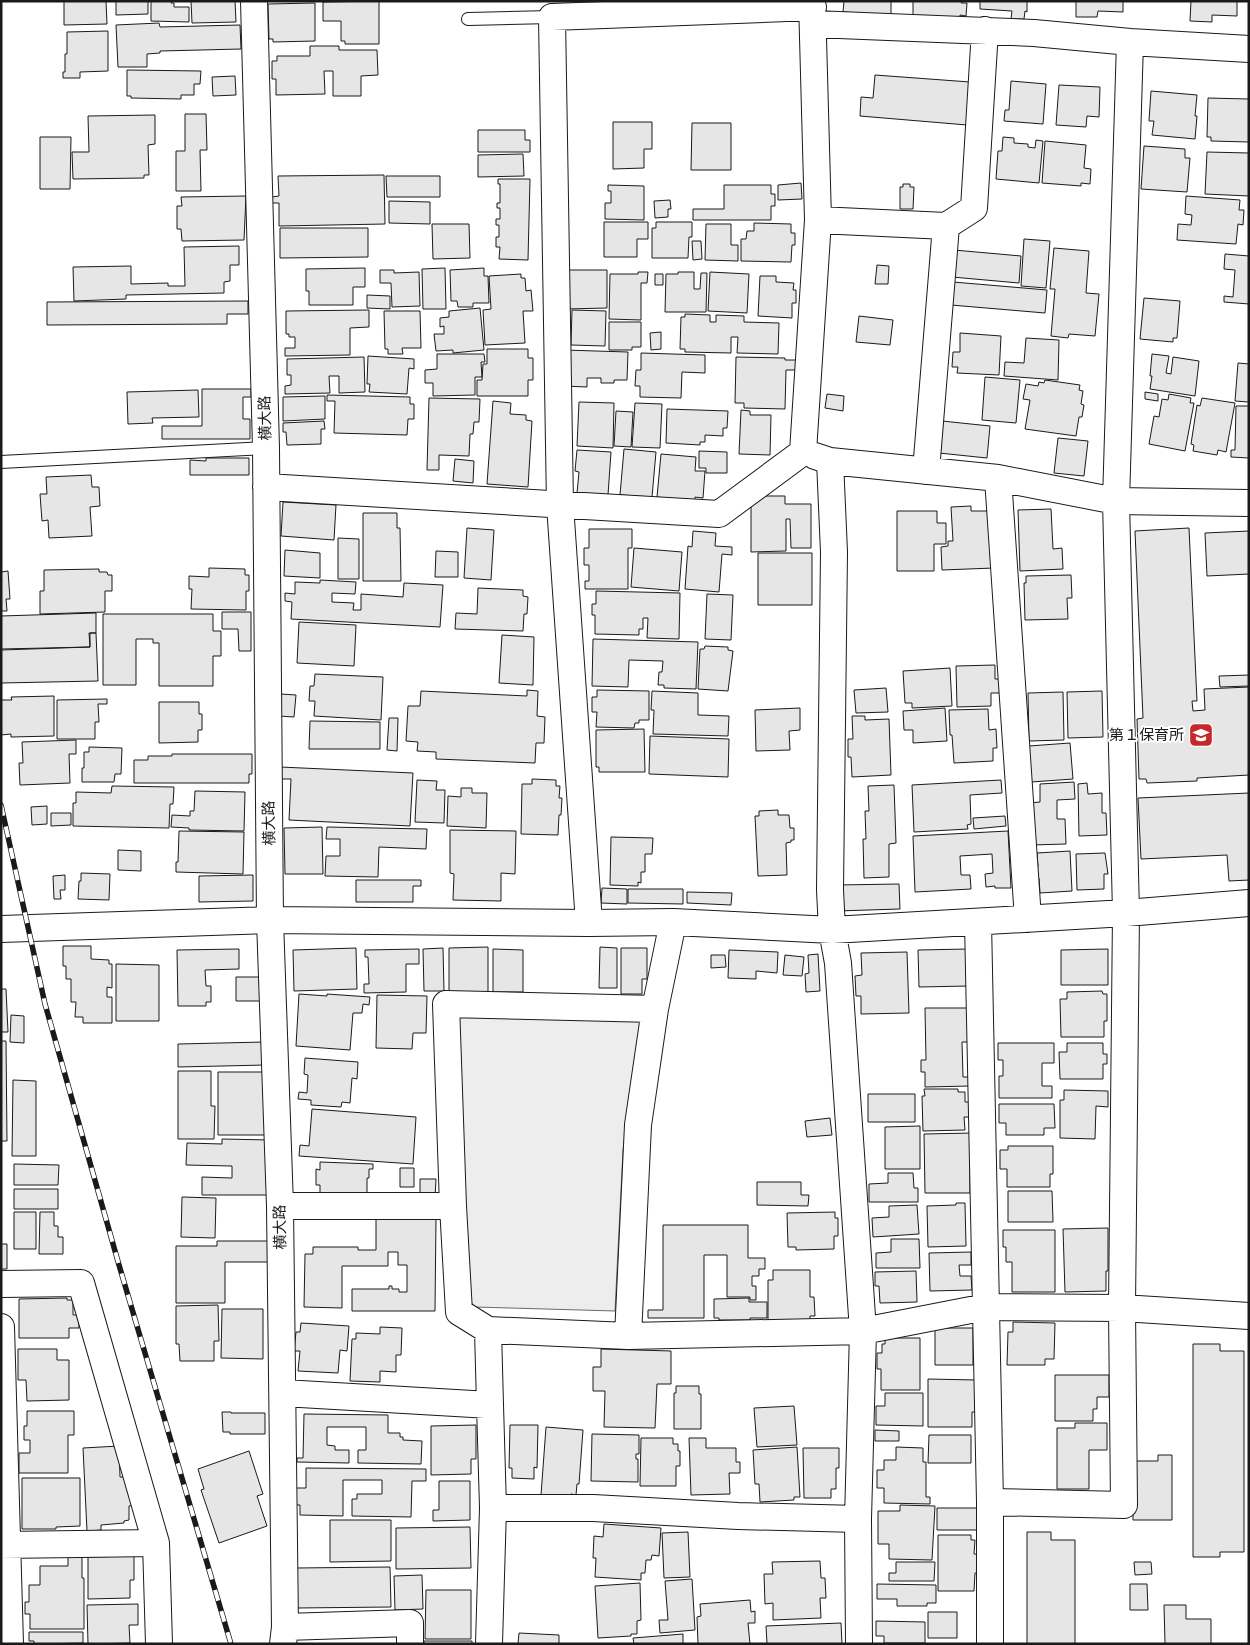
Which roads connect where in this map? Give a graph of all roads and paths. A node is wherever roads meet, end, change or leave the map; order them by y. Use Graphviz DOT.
graph roads {
  1 [pos="254,1"];
  2 [pos="813,11"];
  3 [pos="552,17"];
  4 [pos="468,19"];
  5 [pos="985,30"];
  6 [pos="1130,42"];
  7 [pos="1249,49"];
  8 [pos="818,220"];
  9 [pos="946,226"];
  10 [pos="266,448"];
  11 [pos="803,452"];
  12 [pos="830,461"];
  13 [pos="1,462"];
  14 [pos="926,471"];
  15 [pos="998,478"];
  16 [pos="266,487"];
  17 [pos="1116,501"];
  18 [pos="1249,503"];
  19 [pos="560,505"];
  20 [pos="1249,903"];
  21 [pos="1126,913"];
  22 [pos="1028,918"];
  23 [pos="270,920"];
  24 [pos="673,922"];
  25 [pos="978,922"];
  26 [pos="589,923"];
  27 [pos="1,929"];
  28 [pos="832,930"];
  29 [pos="655,1009"];
  30 [pos="280,1206"];
  31 [pos="453,1206"];
  32 [pos="1,1284"];
  33 [pos="986,1307"];
  34 [pos="1122,1308"];
  35 [pos="1249,1316"];
  36 [pos="1,1327"];
  37 [pos="488,1330"];
  38 [pos="863,1331"];
  39 [pos="628,1336"];
  40 [pos="283,1393"];
  41 [pos="490,1405"];
  42 [pos="990,1502"];
  43 [pos="493,1508"];
  44 [pos="858,1519"];
  45 [pos="156,1543"];
  46 [pos="4,1545"];
  47 [pos="284,1635"];
  48 [pos="10,1644"];
  49 [pos="159,1644"];
  50 [pos="410,1644"];
  51 [pos="490,1644"];
  52 [pos="859,1644"];
  53 [pos="990,1644"];
  1 -- 10 [label="street, 横大路"];
  2 -- 3 [label="street"];
  2 -- 5 [label="street"];
  2 -- 8 [label="street"];
  3 -- 4 [label="lane"];
  3 -- 19 [label="street"];
  5 -- 6 [label="street"];
  5 -- 9 [label="street"];
  6 -- 7 [label="street"];
  6 -- 17 [label="street"];
  8 -- 9 [label="street"];
  8 -- 11 [label="street"];
  9 -- 14 [label="street"];
  10 -- 13 [label="lane"];
  10 -- 16 [label="street, 横大路"];
  11 -- 12 [label="street"];
  11 -- 19 [label="street"];
  12 -- 14 [label="street"];
  12 -- 28 [label="street"];
  14 -- 15 [label="street"];
  15 -- 17 [label="street"];
  15 -- 22 [label="street"];
  16 -- 19 [label="street"];
  16 -- 23 [label="street, 横大路"];
  17 -- 18 [label="street"];
  17 -- 21 [label="street"];
  19 -- 26 [label="street"];
  20 -- 21 [label="street"];
  21 -- 22 [label="street"];
  21 -- 34 [label="street"];
  22 -- 25 [label="street"];
  23 -- 26 [label="street"];
  23 -- 27 [label="street"];
  23 -- 30 [label="street, 横大路"];
  24 -- 26 [label="street"];
  24 -- 28 [label="street"];
  24 -- 29 [label="street"];
  25 -- 28 [label="street"];
  25 -- 33 [label="street"];
  28 -- 38 [label="street"];
  29 -- 31 [label="street"];
  29 -- 39 [label="street"];
  30 -- 31 [label="street"];
  30 -- 40 [label="street, 横大路"];
  31 -- 37 [label="street"];
  32 -- 45 [label="street"];
  33 -- 34 [label="street"];
  33 -- 38 [label="street"];
  33 -- 42 [label="street"];
  34 -- 35 [label="street"];
  34 -- 42 [label="street"];
  36 -- 46 [label="street"];
  37 -- 39 [label="street"];
  37 -- 41 [label="street"];
  38 -- 39 [label="street"];
  38 -- 44 [label="street"];
  40 -- 41 [label="street"];
  40 -- 47 [label="street, 横大路"];
  41 -- 43 [label="street"];
  42 -- 53 [label="street"];
  43 -- 44 [label="street"];
  43 -- 51 [label="street"];
  44 -- 52 [label="street"];
  45 -- 46 [label="street"];
  45 -- 49 [label="street"];
  46 -- 48 [label="street"];
  47 -- 50 [label="street"];
}
